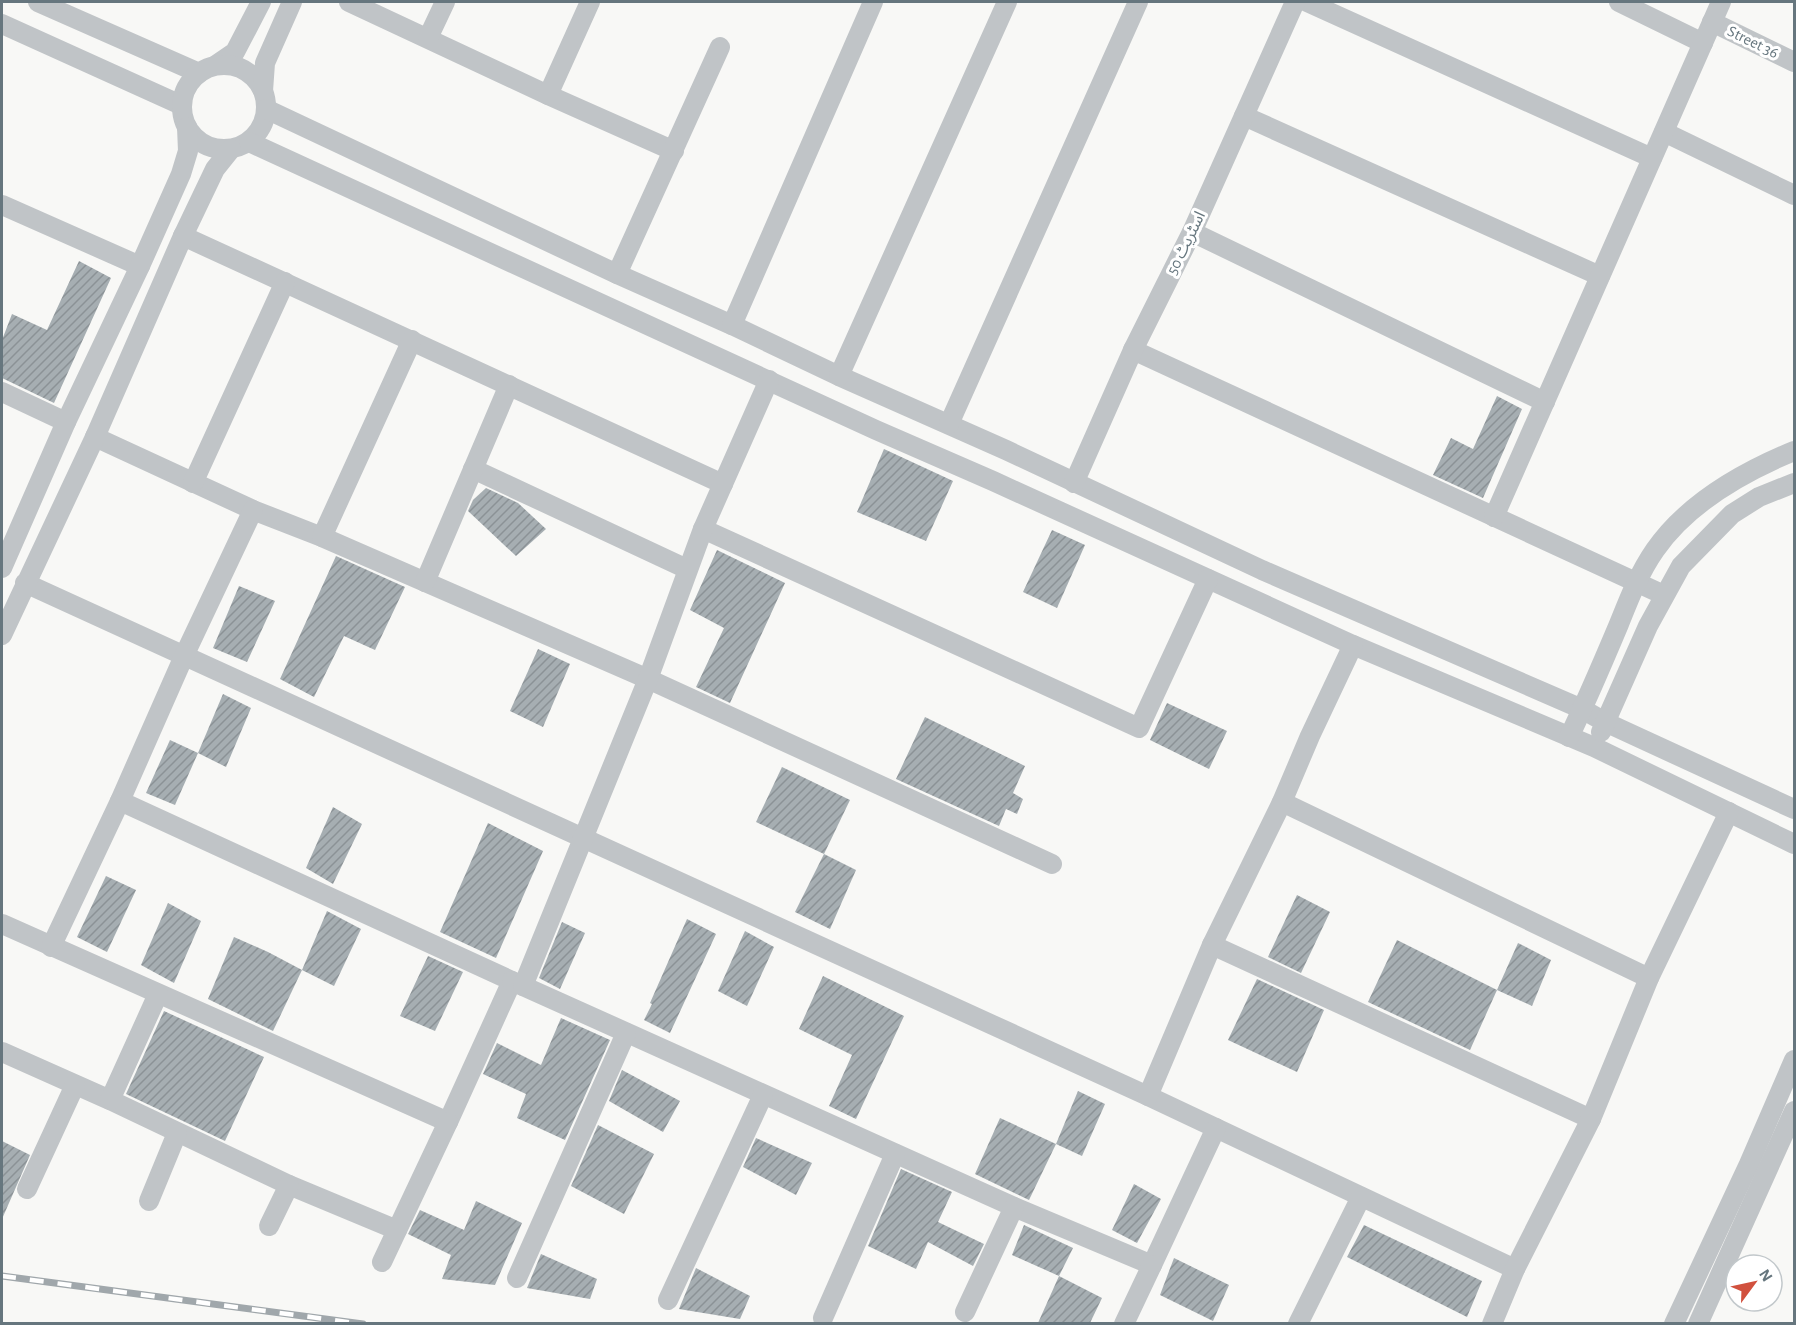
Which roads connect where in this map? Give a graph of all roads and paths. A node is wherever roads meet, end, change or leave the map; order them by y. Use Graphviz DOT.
graph roads {
  1 [pos="38,2"];
  2 [pos="261,2"];
  3 [pos="292,2"];
  4 [pos="349,2"];
  5 [pos="445,2"];
  6 [pos="590,2"];
  7 [pos="873,2"];
  8 [pos="1007,2"];
  9 [pos="1138,2"];
  10 [pos="1295,2"];
  11 [pos="1307,2"];
  12 [pos="1619,2"];
  13 [pos="1721,2"];
  14 [pos="1712,22"];
  15 [pos="2,24"];
  16 [pos="428,38"];
  17 [pos="1703,42"];
  18 [pos="720,47"];
  19 [pos="1794,62"];
  20 [pos="207,69"];
  21 [pos="548,95"];
  22 [pos="264,100"];
  23 [pos="182,105"];
  24 [pos="1244,116"];
  25 [pos="187,127"];
  26 [pos="1664,132"];
  27 [pos="240,145"];
  28 [pos="674,152"];
  29 [pos="1652,158"];
  30 [pos="1794,195"];
  31 [pos="2,205"];
  32 [pos="1192,232"];
  33 [pos="183,236"];
  34 [pos="141,266"];
  35 [pos="617,274"];
  36 [pos="1600,276"];
  37 [pos="285,282"];
  38 [pos="732,325"];
  39 [pos="412,340"];
  40 [pos="1133,350"];
  41 [pos="839,376"];
  42 [pos="768,380"];
  43 [pos="509,385"];
  44 [pos="2,392"];
  45 [pos="1545,402"];
  46 [pos="66,422"];
  47 [pos="949,424"];
  48 [pos="95,437"];
  49 [pos="1006,450"];
  50 [pos="1794,451"];
  51 [pos="473,469"];
  52 [pos="993,481"];
  53 [pos="193,483"];
  54 [pos="1074,483"];
  55 [pos="1794,483"];
  56 [pos="723,484"];
  57 [pos="253,510"];
  58 [pos="1494,517"];
  59 [pos="704,529"];
  60 [pos="321,537"];
  61 [pos="2,567"];
  62 [pos="687,569"];
  63 [pos="1208,579"];
  64 [pos="425,582"];
  65 [pos="1637,582"];
  66 [pos="25,583"];
  67 [pos="1664,595"];
  68 [pos="2,635"];
  69 [pos="1353,645"];
  70 [pos="184,656"];
  71 [pos="648,679"];
  72 [pos="1582,710"];
  73 [pos="1605,722"];
  74 [pos="1569,737"];
  75 [pos="1594,747"];
  76 [pos="120,801"];
  77 [pos="1282,802"];
  78 [pos="1794,808"];
  79 [pos="1729,812"];
  80 [pos="584,837"];
  81 [pos="1794,844"];
  82 [pos="1052,864"];
  83 [pos="2,924"];
  84 [pos="1212,945"];
  85 [pos="51,947"];
  86 [pos="1649,978"];
  87 [pos="517,984"];
  88 [pos="158,994"];
  89 [pos="626,1033"];
  90 [pos="2,1052"];
  91 [pos="1794,1060"];
  92 [pos="75,1085"];
  93 [pos="763,1095"];
  94 [pos="1148,1096"];
  95 [pos="110,1100"];
  96 [pos="1794,1111"];
  97 [pos="1591,1119"];
  98 [pos="448,1122"];
  99 [pos="1216,1128"];
  100 [pos="177,1132"];
  101 [pos="895,1154"];
  102 [pos="289,1185"];
  103 [pos="27,1189"];
  104 [pos="1361,1197"];
  105 [pos="150,1201"];
  106 [pos="1014,1207"];
  107 [pos="269,1226"];
  108 [pos="397,1230"];
  109 [pos="382,1262"];
  110 [pos="1152,1265"];
  111 [pos="1515,1269"];
  112 [pos="517,1278"];
  113 [pos="668,1300"];
  114 [pos="965,1312"];
  115 [pos="823,1318"];
  116 [pos="1124,1323"];
  117 [pos="1298,1323"];
  118 [pos="1492,1323"];
  119 [pos="1674,1323"];
  120 [pos="1698,1323"];
  1 -- 20 [label="street"];
  2 -- 20 [label="street"];
  3 -- 22 [label="street"];
  4 -- 16 [label="street"];
  5 -- 16 [label="street"];
  6 -- 21 [label="street"];
  7 -- 38 [label="street"];
  8 -- 41 [label="street"];
  9 -- 47 [label="street"];
  10 -- 24 [label="street, اسٹریٹ 50"];
  11 -- 29 [label="street"];
  12 -- 17 [label="street"];
  13 -- 14 [label="street"];
  14 -- 17 [label="street"];
  14 -- 19 [label="street, Street 36"];
  15 -- 23 [label="street"];
  16 -- 21 [label="street"];
  17 -- 26 [label="street"];
  18 -- 28 [label="street"];
  20 -- 22 [label="street"];
  20 -- 23 [label="street"];
  21 -- 28 [label="street"];
  22 -- 27 [label="street"];
  22 -- 35 [label="street"];
  23 -- 25 [label="street"];
  24 -- 32 [label="street, اسٹریٹ 50"];
  24 -- 36 [label="street"];
  25 -- 27 [label="street"];
  25 -- 34 [label="street"];
  26 -- 29 [label="street"];
  26 -- 30 [label="street"];
  27 -- 33 [label="street"];
  27 -- 42 [label="street"];
  28 -- 35 [label="street"];
  29 -- 36 [label="street"];
  31 -- 34 [label="street"];
  32 -- 40 [label="street, اسٹریٹ 50"];
  32 -- 45 [label="street"];
  33 -- 37 [label="street"];
  33 -- 48 [label="street"];
  34 -- 46 [label="street"];
  35 -- 38 [label="street"];
  36 -- 45 [label="street"];
  37 -- 39 [label="street"];
  37 -- 53 [label="street"];
  38 -- 41 [label="street"];
  39 -- 43 [label="street"];
  39 -- 60 [label="street"];
  40 -- 54 [label="street, اسٹریٹ 50"];
  40 -- 58 [label="street"];
  41 -- 47 [label="street"];
  42 -- 52 [label="street"];
  42 -- 56 [label="street"];
  43 -- 51 [label="street"];
  43 -- 56 [label="street"];
  44 -- 46 [label="street"];
  45 -- 58 [label="street"];
  46 -- 61 [label="street"];
  47 -- 49 [label="street"];
  48 -- 53 [label="street"];
  48 -- 66 [label="street"];
  49 -- 52 [label="street"];
  49 -- 54 [label="street"];
  50 -- 65 [label="street"];
  51 -- 62 [label="street"];
  51 -- 64 [label="street"];
  52 -- 63 [label="street"];
  53 -- 57 [label="street"];
  54 -- 72 [label="street"];
  55 -- 67 [label="street"];
  56 -- 59 [label="street"];
  57 -- 60 [label="street"];
  57 -- 70 [label="street"];
  58 -- 65 [label="street"];
  59 -- 62 [label="street"];
  59 -- 63 [label="street"];
  60 -- 64 [label="street"];
  62 -- 71 [label="street"];
  63 -- 69 [label="street"];
  64 -- 71 [label="street"];
  65 -- 67 [label="street"];
  65 -- 72 [label="street"];
  66 -- 68 [label="street"];
  66 -- 70 [label="street"];
  67 -- 73 [label="street"];
  69 -- 74 [label="street"];
  69 -- 77 [label="street"];
  70 -- 76 [label="street"];
  70 -- 80 [label="street"];
  71 -- 80 [label="street"];
  71 -- 82 [label="street"];
  72 -- 73 [label="street"];
  72 -- 74 [label="street"];
  73 -- 75 [label="street"];
  73 -- 78 [label="street"];
  74 -- 75 [label="street"];
  75 -- 79 [label="street"];
  76 -- 85 [label="street"];
  76 -- 87 [label="street"];
  77 -- 84 [label="street"];
  77 -- 86 [label="street"];
  79 -- 81 [label="street"];
  79 -- 86 [label="street"];
  80 -- 87 [label="street"];
  80 -- 94 [label="street"];
  83 -- 85 [label="street"];
  84 -- 94 [label="street"];
  84 -- 97 [label="street"];
  85 -- 88 [label="street"];
  86 -- 97 [label="street"];
  87 -- 89 [label="street"];
  87 -- 98 [label="street"];
  88 -- 95 [label="street"];
  88 -- 98 [label="street"];
  89 -- 93 [label="street"];
  89 -- 112 [label="street"];
  90 -- 92 [label="street"];
  91 -- 119 [label="street"];
  92 -- 95 [label="street"];
  92 -- 103 [label="street"];
  93 -- 101 [label="street"];
  93 -- 113 [label="street"];
  94 -- 99 [label="street"];
  95 -- 100 [label="street"];
  96 -- 120 [label="street"];
  97 -- 111 [label="street"];
  98 -- 108 [label="street"];
  99 -- 104 [label="street"];
  99 -- 110 [label="street"];
  100 -- 102 [label="street"];
  100 -- 105 [label="street"];
  101 -- 106 [label="street"];
  101 -- 115 [label="street"];
  102 -- 107 [label="street"];
  102 -- 108 [label="street"];
  104 -- 111 [label="street"];
  104 -- 117 [label="street"];
  106 -- 110 [label="street"];
  106 -- 114 [label="street"];
  108 -- 109 [label="street"];
  110 -- 116 [label="street"];
  111 -- 118 [label="street"];
}
